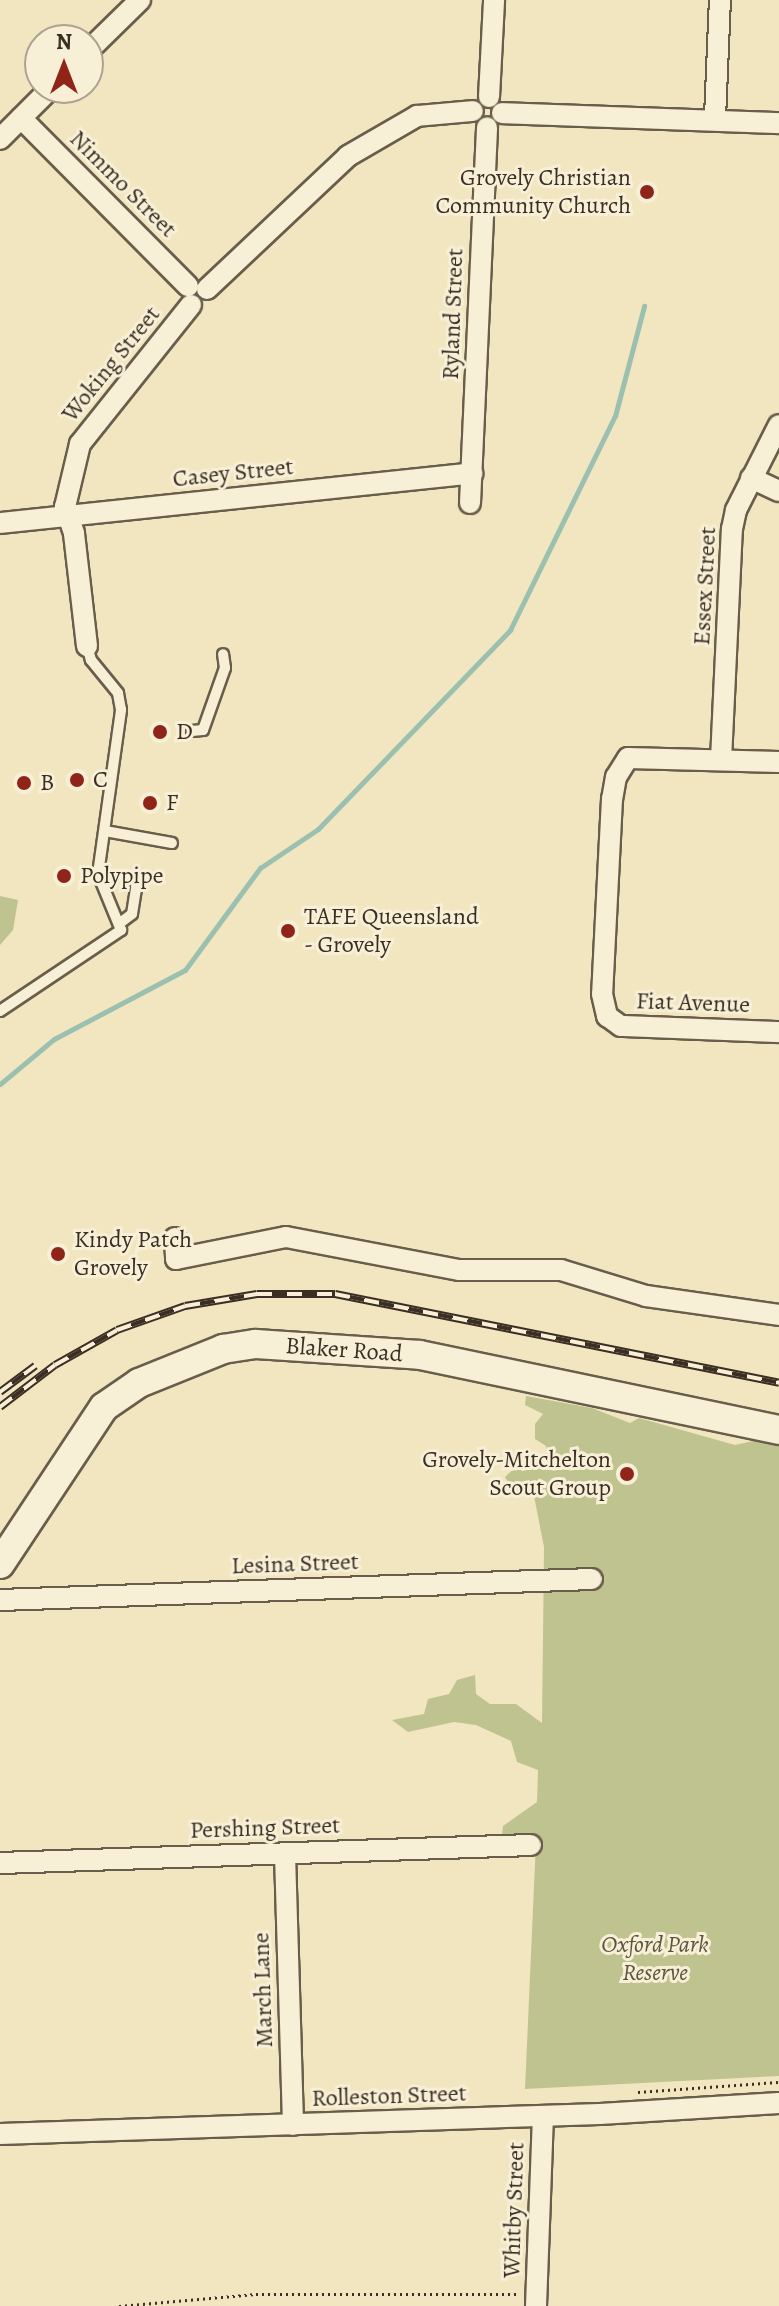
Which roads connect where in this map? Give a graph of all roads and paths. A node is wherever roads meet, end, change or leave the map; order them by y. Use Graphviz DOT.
graph roads {
  1 [pos="140,0"];
  2 [pos="494,0"];
  3 [pos="720,0"];
  4 [pos="104,35"];
  5 [pos="35,104"];
  6 [pos="488,112"];
  7 [pos="21,118"];
  8 [pos="715,118"];
  9 [pos="779,123"];
  10 [pos="0,139"];
  11 [pos="195,293"];
  12 [pos="779,425"];
  13 [pos="472,473"];
  14 [pos="751,478"];
  15 [pos="779,491"];
  16 [pos="470,503"];
  17 [pos="69,517"];
  18 [pos="0,523"];
  19 [pos="87,646"];
  20 [pos="223,654"];
  21 [pos="192,731"];
  22 [pos="721,760"];
  23 [pos="779,762"];
  24 [pos="105,831"];
  25 [pos="172,843"];
  26 [pos="137,884"];
  27 [pos="120,923"];
  28 [pos="0,1011"];
  29 [pos="779,1032"];
  30 [pos="175,1238"];
  31 [pos="779,1315"];
  32 [pos="779,1430"];
  33 [pos="0,1564"];
  34 [pos="592,1579"];
  35 [pos="0,1600"];
  36 [pos="531,1845"];
  37 [pos="285,1854"];
  38 [pos="0,1863"];
  39 [pos="779,2082"];
  40 [pos="629,2095"];
  41 [pos="779,2103"];
  42 [pos="543,2116"];
  43 [pos="293,2125"];
  44 [pos="0,2134"];
  45 [pos="529,2300"];
  46 [pos="119,2306"];
  1 -- 4 [label="street"];
  2 -- 6 [label="street, Ryland Street"];
  3 -- 8 [label="street"];
  5 -- 7 [label="street"];
  6 -- 8 [label="street, Woking Street"];
  6 -- 11 [label="street, Woking Street"];
  6 -- 13 [label="street, Ryland Street"];
  7 -- 10 [label="street"];
  7 -- 11 [label="street, Nimmo Street"];
  8 -- 9 [label="street, Woking Street"];
  11 -- 17 [label="street, Woking Street"];
  12 -- 14 [label="street, Essex Street"];
  13 -- 16 [label="street, Ryland Street"];
  13 -- 17 [label="street, Casey Street"];
  14 -- 15 [label="street"];
  14 -- 22 [label="street, Essex Street"];
  17 -- 18 [label="street, Casey Street"];
  17 -- 19 [label="street, Woking Street"];
  19 -- 24 [label="lane"];
  20 -- 21 [label="lane"];
  22 -- 23 [label="street"];
  22 -- 29 [label="street, Fiat Avenue"];
  24 -- 25 [label="lane"];
  24 -- 27 [label="lane"];
  26 -- 27 [label="lane"];
  27 -- 28 [label="lane"];
  30 -- 31 [label="street"];
  32 -- 33 [label="street, Blaker Road"];
  34 -- 35 [label="street, Lesina Street"];
  36 -- 37 [label="street, Pershing Street"];
  37 -- 38 [label="street, Pershing Street"];
  37 -- 43 [label="street, March Lane"];
  39 -- 40 [label="path"];
  41 -- 42 [label="street, Rolleston Street"];
  42 -- 43 [label="street, Rolleston Street"];
  42 -- 45 [label="street, Whitby Street"];
  43 -- 44 [label="street, Rolleston Street"];
  45 -- 46 [label="path"];
}
